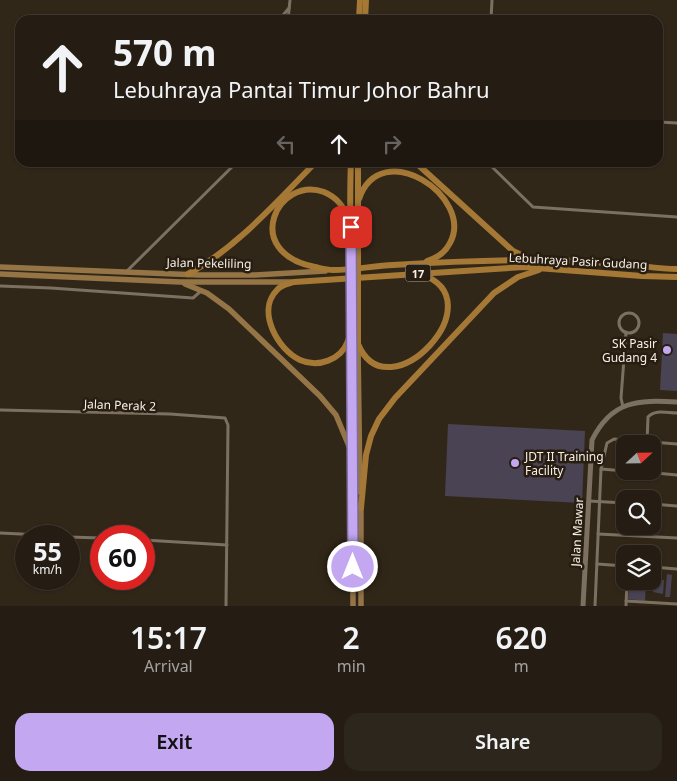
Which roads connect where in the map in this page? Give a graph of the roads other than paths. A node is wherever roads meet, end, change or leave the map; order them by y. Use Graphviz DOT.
graph roads {
  1 [pos="290,0"];
  2 [pos="360,0"];
  3 [pos="366,0"];
  4 [pos="492,0"];
  5 [pos="289,7"];
  6 [pos="282,15"];
  7 [pos="288,15"];
  8 [pos="359,15"];
  9 [pos="365,15"];
  10 [pos="491,15"];
  11 [pos="663,122"];
  12 [pos="677,123"];
  13 [pos="232,167"];
  14 [pos="311,167"];
  15 [pos="351,167"];
  16 [pos="358,167"];
  17 [pos="421,167"];
  18 [pos="492,167"];
  19 [pos="357,210"];
  20 [pos="677,217"];
  21 [pos="351,227"];
  22 [pos="354,253"];
  23 [pos="543,260"];
  24 [pos="418,264"];
  25 [pos="0,266"];
  26 [pos="543,269"];
  27 [pos="677,269"];
  28 [pos="332,270"];
  29 [pos="126,272"];
  30 [pos="416,273"];
  31 [pos="0,274"];
  32 [pos="188,274"];
  33 [pos="677,277"];
  34 [pos="180,282"];
  35 [pos="294,282"];
  36 [pos="0,286"];
  37 [pos="201,290"];
  38 [pos="354,301"];
  39 [pos="351,332"];
  40 [pos="626,332"];
  41 [pos="358,344"];
  42 [pos="677,402"];
  43 [pos="623,407"];
  44 [pos="0,410"];
  45 [pos="677,414"];
  46 [pos="647,435"];
  47 [pos="616,439"];
  48 [pos="661,443"];
  49 [pos="677,444"];
  50 [pos="353,455"];
  51 [pos="601,469"];
  52 [pos="616,470"];
  53 [pos="661,473"];
  54 [pos="677,474"];
  55 [pos="588,501"];
  56 [pos="600,502"];
  57 [pos="616,503"];
  58 [pos="661,505"];
  59 [pos="677,506"];
  60 [pos="361,508"];
  61 [pos="0,533"];
  62 [pos="15,534"];
  63 [pos="598,534"];
  64 [pos="677,538"];
  65 [pos="155,541"];
  66 [pos="227,545"];
  67 [pos="597,564"];
  68 [pos="616,565"];
  69 [pos="661,568"];
  70 [pos="677,569"];
  71 [pos="627,590"];
  72 [pos="626,601"];
  73 [pos="677,604"];
  74 [pos="226,606"];
  75 [pos="353,606"];
  76 [pos="361,606"];
  77 [pos="583,606"];
  78 [pos="594,606"];
  79 [pos="626,606"];
  1 -- 5 [label="street"];
  2 -- 8 [label="highway"];
  3 -- 9 [label="highway"];
  4 -- 10 [label="street"];
  5 -- 6 [label="street"];
  5 -- 7 [label="street"];
  11 -- 12 [label="street"];
  13 -- 29 [label="street"];
  14 -- 32 [label="highway"];
  15 -- 21 [label="highway"];
  16 -- 19 [label="highway"];
  17 -- 23 [label="highway"];
  18 -- 20 [label="street"];
  19 -- 22 [label="highway"];
  19 -- 24 [label="highway"];
  21 -- 22 [label="highway"];
  21 -- 28 [label="highway"];
  22 -- 38 [label="highway"];
  23 -- 24 [label="highway, Lebuhraya Pasir Gudang / 17"];
  23 -- 27 [label="highway, Lebuhraya Pasir Gudang / 17"];
  24 -- 28 [label="highway, Jalan Pekeliling / 17"];
  25 -- 29 [label="main road, Jalan Pekeliling"];
  26 -- 30 [label="highway, Lebuhraya Pasir Gudang / 17"];
  26 -- 33 [label="highway, Lebuhraya Pasir Gudang / 17"];
  26 -- 60 [label="highway"];
  28 -- 32 [label="main road, Jalan Pekeliling / 17"];
  29 -- 32 [label="main road, Jalan Pekeliling"];
  30 -- 35 [label="highway, Lebuhraya Pasir Gudang / 17"];
  30 -- 41 [label="highway"];
  31 -- 34 [label="main road, Jalan Pekeliling"];
  34 -- 35 [label="main road, Jalan Pekeliling"];
  34 -- 37 [label="main road"];
  35 -- 39 [label="highway"];
  36 -- 37 [label="street"];
  37 -- 50 [label="main road"];
  38 -- 39 [label="highway"];
  38 -- 41 [label="highway"];
  39 -- 50 [label="main road"];
  40 -- 40 [label="street"];
  40 -- 43 [label="street"];
  41 -- 60 [label="main road"];
  42 -- 43 [label="street, Jalan Mawar"];
  43 -- 55 [label="street, Jalan Mawar"];
  44 -- 66 [label="street, Jalan Perak 2"];
  45 -- 46 [label="street"];
  47 -- 51 [label="street"];
  48 -- 49 [label="street"];
  50 -- 75 [label="main road"];
  51 -- 52 [label="street"];
  51 -- 56 [label="street"];
  53 -- 54 [label="street"];
  55 -- 56 [label="street"];
  55 -- 77 [label="street, Jalan Mawar"];
  56 -- 57 [label="street"];
  56 -- 63 [label="street"];
  58 -- 59 [label="street"];
  60 -- 76 [label="main road"];
  61 -- 62 [label="street"];
  63 -- 64 [label="street"];
  63 -- 67 [label="street"];
  65 -- 66 [label="street"];
  66 -- 74 [label="street"];
  67 -- 68 [label="street"];
  67 -- 78 [label="street"];
  69 -- 70 [label="street"];
  71 -- 72 [label="street"];
  72 -- 73 [label="street"];
  72 -- 79 [label="street"];
}
